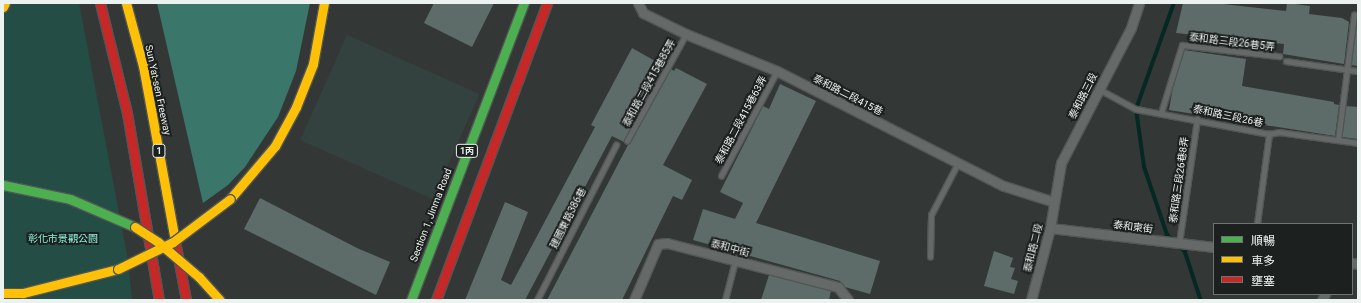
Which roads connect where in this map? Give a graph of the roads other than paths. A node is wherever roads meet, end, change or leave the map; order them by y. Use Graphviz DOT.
graph roads {
  1 [pos="5,3"];
  2 [pos="100,3"];
  3 [pos="126,3"];
  4 [pos="324,3"];
  5 [pos="524,3"];
  6 [pos="547,3"];
  7 [pos="638,3"];
  8 [pos="1139,3"];
  9 [pos="3,8"];
  10 [pos="1354,15"];
  11 [pos="686,34"];
  12 [pos="1279,56"];
  13 [pos="1286,61"];
  14 [pos="1347,69"];
  15 [pos="776,71"];
  16 [pos="1358,71"];
  17 [pos="1099,89"];
  18 [pos="1161,113"];
  19 [pos="1197,119"];
  20 [pos="1269,134"];
  21 [pos="627,140"];
  22 [pos="1338,140"];
  23 [pos="1358,143"];
  24 [pos="616,145"];
  25 [pos="958,163"];
  26 [pos="721,176"];
  27 [pos="3,185"];
  28 [pos="1054,202"];
  29 [pos="1257,223"];
  30 [pos="1050,228"];
  31 [pos="1179,243"];
  32 [pos="1213,247"];
  33 [pos="930,256"];
  34 [pos="735,260"];
  35 [pos="3,293"];
  36 [pos="159,300"];
  37 [pos="186,300"];
  38 [pos="220,300"];
  39 [pos="411,300"];
  40 [pos="436,300"];
  41 [pos="537,300"];
  42 [pos="634,300"];
  43 [pos="725,300"];
  44 [pos="848,300"];
  45 [pos="1031,300"];
  1 -- 9 [label="main road"];
  2 -- 36 [label="main road, bridge"];
  3 -- 37 [label="main road, Sun Yat-sen Freeway / 1, bridge"];
  4 -- 35 [label="main road, bridge"];
  5 -- 39 [label="main road, Section 1, Jinma Road / 1丙"];
  6 -- 40 [label="main road, 1丙"];
  7 -- 11 [label="street, 泰和路二段415巷"];
  8 -- 17 [label="street, 泰和路三段"];
  10 -- 14 [label="lane"];
  11 -- 15 [label="street, 泰和路二段415巷"];
  11 -- 21 [label="lane, 泰和路二段415巷85弄"];
  12 -- 18 [label="lane, 泰和路三段26巷5弄"];
  13 -- 14 [label="lane"];
  14 -- 16 [label="lane"];
  14 -- 22 [label="lane"];
  15 -- 25 [label="street, 泰和路二段415巷"];
  15 -- 26 [label="lane, 泰和路二段415巷63弄"];
  17 -- 18 [label="lane, 泰和路三段26巷"];
  17 -- 28 [label="street, 泰和路三段"];
  18 -- 19 [label="lane, 泰和路三段26巷"];
  19 -- 20 [label="lane, 泰和路三段26巷"];
  19 -- 31 [label="lane, 泰和路三段26巷8弄"];
  20 -- 22 [label="lane, 泰和路三段26巷"];
  20 -- 29 [label="lane"];
  22 -- 23 [label="lane, 泰和路三段26巷"];
  24 -- 41 [label="lane, 建國東路386巷"];
  25 -- 28 [label="street, 泰和路二段415巷"];
  25 -- 33 [label="lane"];
  27 -- 38 [label="main road, bridge"];
  28 -- 30 [label="street, 泰和路二段"];
  30 -- 31 [label="street, 泰和東街"];
  30 -- 45 [label="street, 泰和路二段"];
  31 -- 32 [label="street, 泰和東街"];
  34 -- 42 [label="street, 泰和中街"];
  34 -- 43 [label="lane"];
  34 -- 44 [label="street, 泰和中街"];
}
